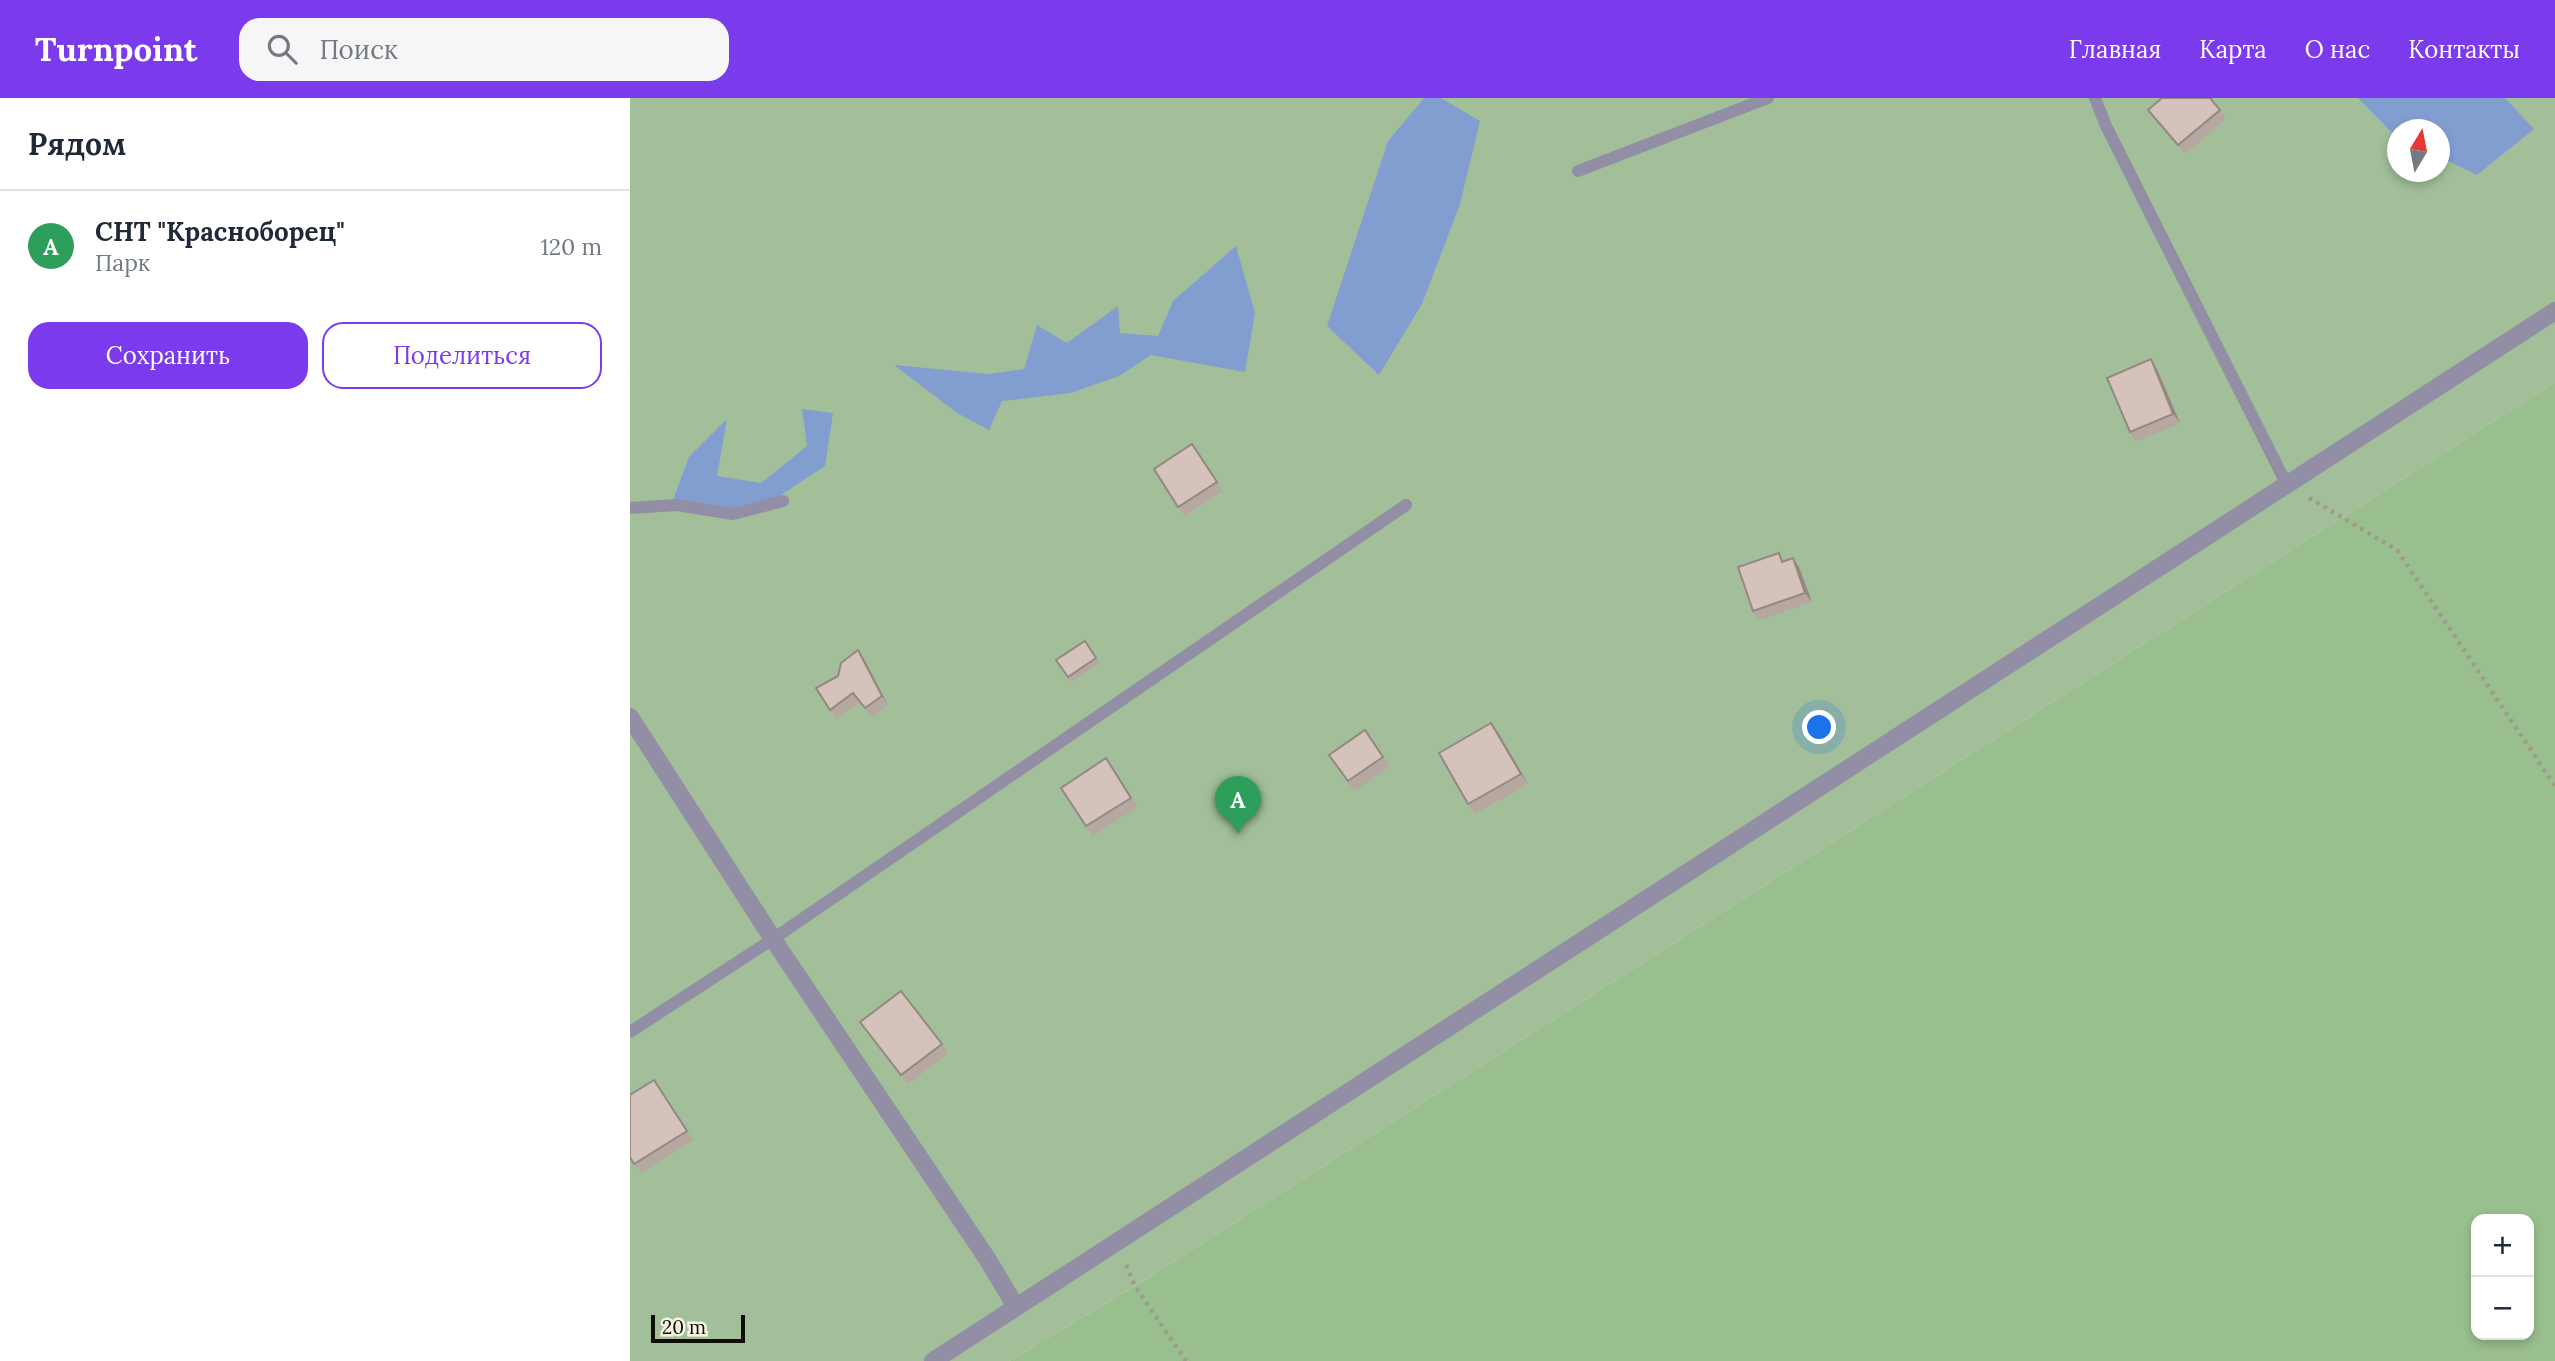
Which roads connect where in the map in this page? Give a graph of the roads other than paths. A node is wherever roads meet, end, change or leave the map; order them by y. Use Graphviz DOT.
graph roads {
  1 [pos="1768,98"];
  2 [pos="2095,98"];
  3 [pos="1578,172"];
  4 [pos="2555,312"];
  5 [pos="2287,485"];
  6 [pos="783,500"];
  7 [pos="1406,505"];
  8 [pos="630,508"];
  9 [pos="630,717"];
  10 [pos="773,939"];
  11 [pos="630,1032"];
  12 [pos="1016,1307"];
  13 [pos="933,1361"];
  1 -- 3 [label="lane"];
  2 -- 5 [label="lane"];
  4 -- 5 [label="street"];
  5 -- 12 [label="street"];
  6 -- 8 [label="lane"];
  7 -- 10 [label="lane"];
  9 -- 10 [label="street"];
  10 -- 11 [label="lane"];
  10 -- 12 [label="street"];
  12 -- 13 [label="street"];
}
